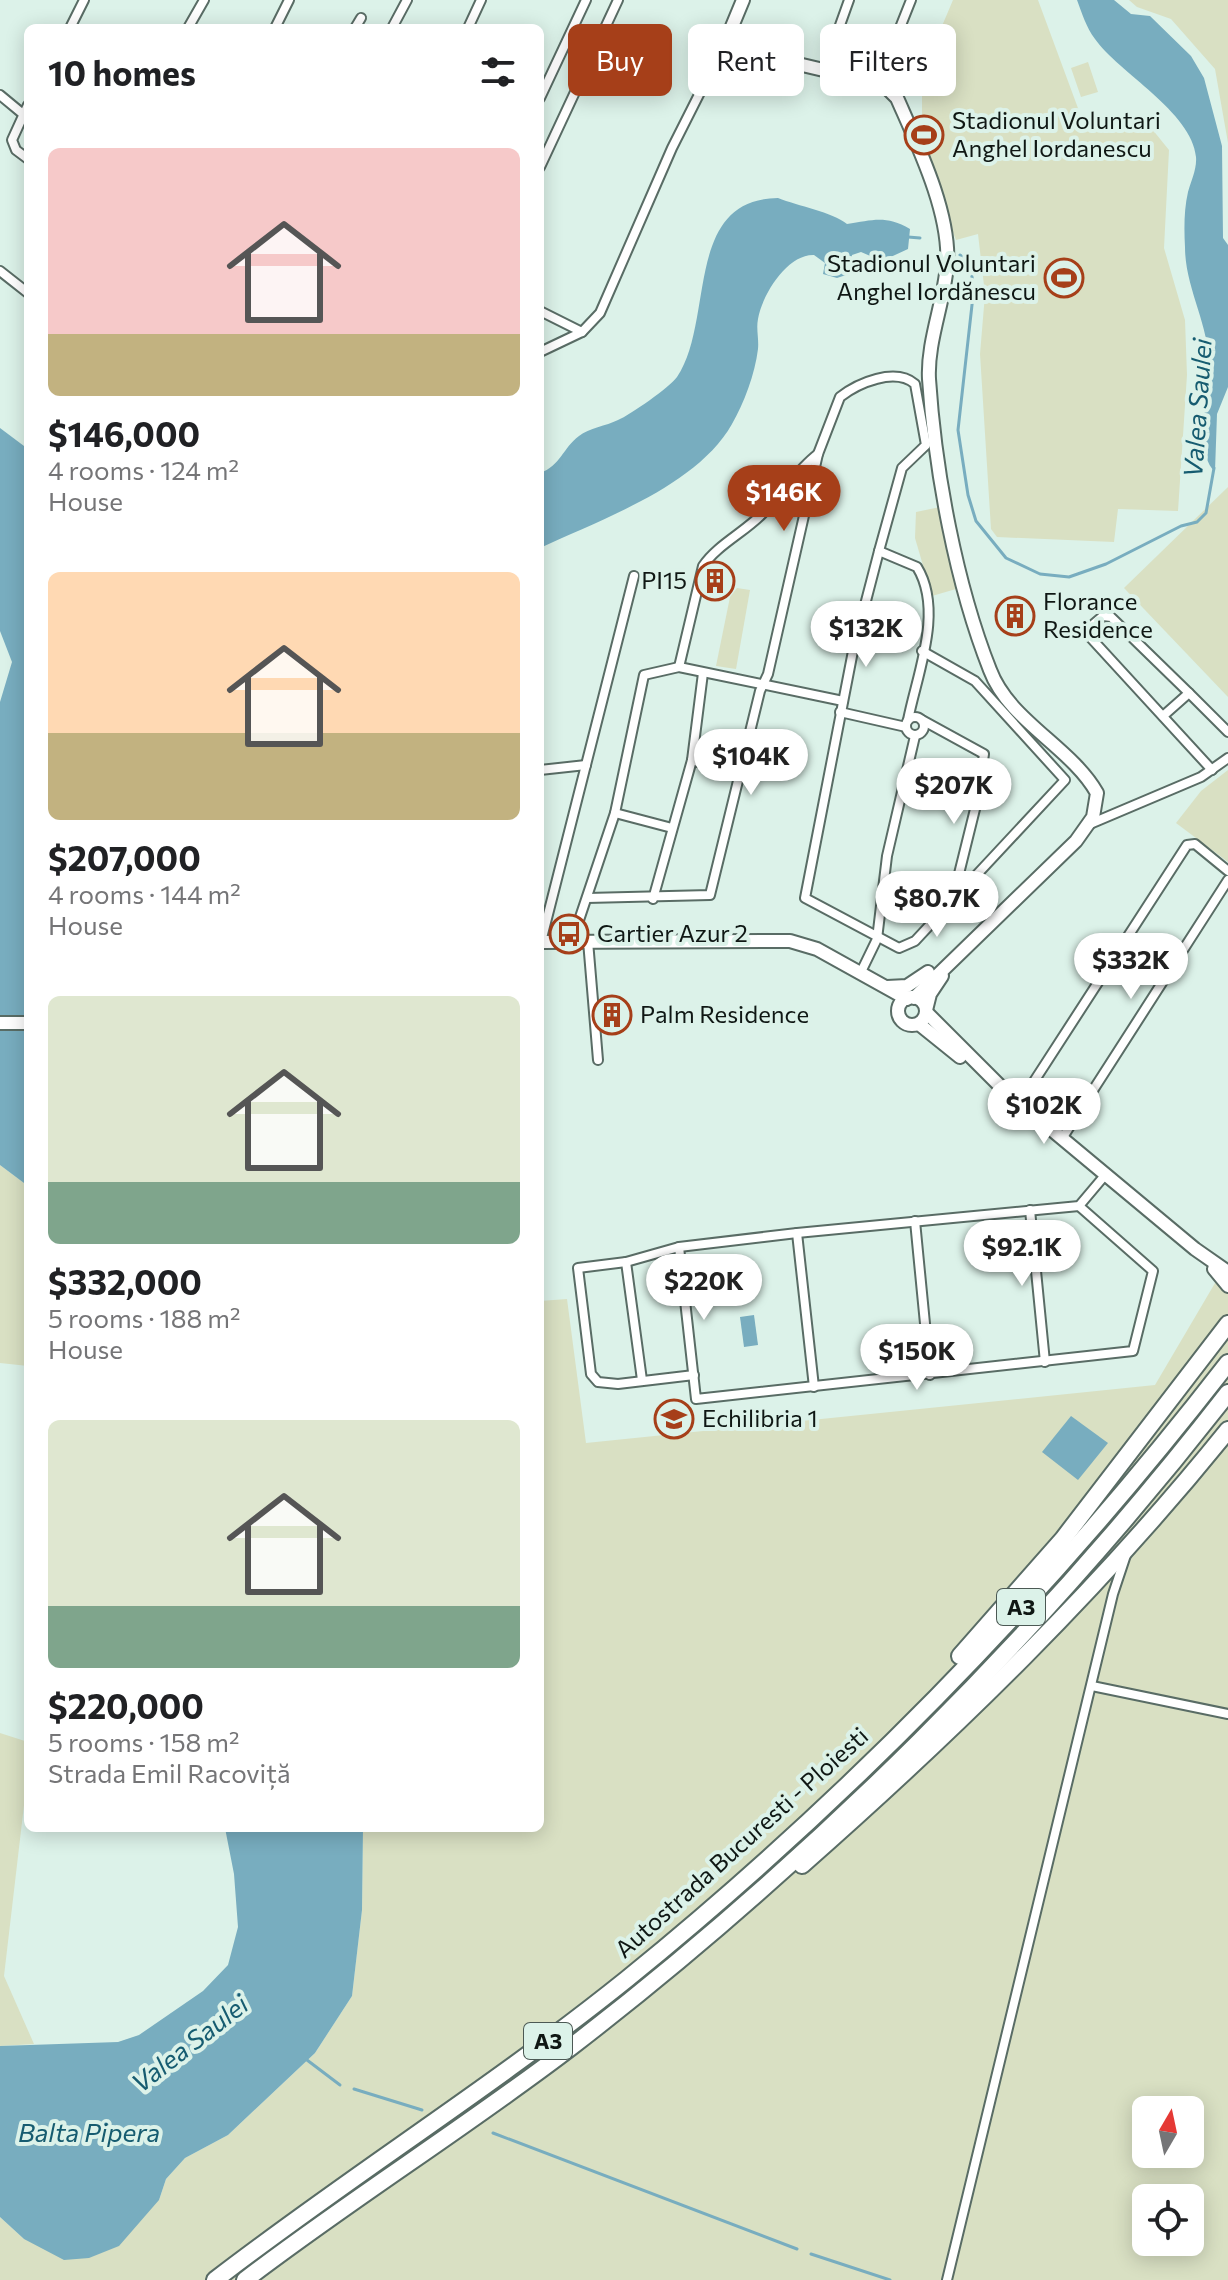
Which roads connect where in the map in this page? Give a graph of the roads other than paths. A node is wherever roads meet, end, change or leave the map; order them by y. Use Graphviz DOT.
graph roads {
  1 [pos="84,0"];
  2 [pos="204,0"];
  3 [pos="289,0"];
  4 [pos="407,0"];
  5 [pos="481,0"];
  6 [pos="586,0"];
  7 [pos="618,0"];
  8 [pos="743,0"];
  9 [pos="849,0"];
  10 [pos="911,0"];
  11 [pos="361,18"];
  12 [pos="72,24"];
  13 [pos="190,24"];
  14 [pos="277,24"];
  15 [pos="357,24"];
  16 [pos="394,24"];
  17 [pos="470,24"];
  18 [pos="733,24"];
  19 [pos="840,24"];
  20 [pos="901,24"];
  21 [pos="544,89"];
  22 [pos="0,95"];
  23 [pos="698,96"];
  24 [pos="895,96"];
  25 [pos="24,109"];
  26 [pos="24,115"];
  27 [pos="24,155"];
  28 [pos="544,158"];
  29 [pos="0,271"];
  30 [pos="24,290"];
  31 [pos="544,313"];
  32 [pos="582,332"];
  33 [pos="544,350"];
  34 [pos="818,454"];
  35 [pos="879,551"];
  36 [pos="634,576"];
  37 [pos="922,651"];
  38 [pos="679,667"];
  39 [pos="703,673"];
  40 [pos="764,685"];
  41 [pos="1189,693"];
  42 [pos="843,701"];
  43 [pos="840,712"];
  44 [pos="1163,716"];
  45 [pos="922,720"];
  46 [pos="907,723"];
  47 [pos="1228,732"];
  48 [pos="915,736"];
  49 [pos="1228,758"];
  50 [pos="692,760"];
  51 [pos="586,765"];
  52 [pos="544,770"];
  53 [pos="1212,770"];
  54 [pos="740,776"];
  55 [pos="615,813"];
  56 [pos="1090,824"];
  57 [pos="672,828"];
  58 [pos="1228,871"];
  59 [pos="1228,880"];
  60 [pos="587,898"];
  61 [pos="653,899"];
  62 [pos="951,902"];
  63 [pos="989,925"];
  64 [pos="544,930"];
  65 [pos="877,939"];
  66 [pos="572,941"];
  67 [pos="588,941"];
  68 [pos="544,942"];
  69 [pos="860,974"];
  70 [pos="881,986"];
  71 [pos="907,1001"];
  72 [pos="924,1015"];
  73 [pos="0,1023"];
  74 [pos="24,1023"];
  75 [pos="598,1060"];
  76 [pos="1020,1103"];
  77 [pos="1063,1137"];
  78 [pos="1106,1174"];
  79 [pos="1082,1204"];
  80 [pos="1030,1210"];
  81 [pos="915,1221"];
  82 [pos="797,1233"];
  83 [pos="679,1247"];
  84 [pos="1195,1249"];
  85 [pos="626,1262"];
  86 [pos="1228,1272"];
  87 [pos="1228,1286"];
  88 [pos="1228,1324"];
  89 [pos="1045,1362"];
  90 [pos="1228,1363"];
  91 [pos="694,1375"];
  92 [pos="930,1375"];
  93 [pos="642,1380"];
  94 [pos="814,1387"];
  95 [pos="1228,1393"];
  96 [pos="1228,1430"];
  97 [pos="1128,1551"];
  98 [pos="1092,1686"];
  99 [pos="1228,1714"];
  100 [pos="834,1797"];
  101 [pos="717,1928"];
  102 [pos="251,2275"];
  103 [pos="215,2280"];
  104 [pos="947,2280"];
  1 -- 12 [label="street"];
  2 -- 13 [label="street"];
  3 -- 14 [label="street"];
  4 -- 16 [label="street"];
  5 -- 17 [label="street"];
  6 -- 21 [label="street"];
  7 -- 28 [label="street"];
  8 -- 18 [label="street"];
  9 -- 19 [label="street"];
  10 -- 20 [label="street"];
  11 -- 15 [label="street"];
  22 -- 25 [label="street"];
  23 -- 32 [label="street"];
  24 -- 56 [label="street"];
  26 -- 27 [label="street"];
  29 -- 30 [label="street"];
  31 -- 32 [label="street"];
  32 -- 33 [label="street"];
  34 -- 35 [label="street"];
  34 -- 38 [label="street"];
  34 -- 40 [label="street"];
  35 -- 37 [label="street"];
  35 -- 42 [label="street"];
  36 -- 51 [label="street"];
  37 -- 46 [label="street"];
  37 -- 62 [label="street"];
  38 -- 39 [label="street"];
  38 -- 55 [label="street"];
  39 -- 40 [label="street"];
  39 -- 50 [label="street"];
  40 -- 42 [label="street"];
  40 -- 54 [label="street"];
  41 -- 44 [label="street"];
  41 -- 44 [label="street"];
  41 -- 47 [label="street"];
  42 -- 43 [label="street"];
  43 -- 46 [label="street"];
  43 -- 65 [label="street"];
  44 -- 53 [label="street"];
  45 -- 46 [label="street"];
  45 -- 48 [label="street"];
  45 -- 62 [label="street"];
  46 -- 48 [label="street"];
  48 -- 65 [label="street"];
  49 -- 53 [label="street"];
  50 -- 54 [label="street"];
  50 -- 57 [label="street"];
  51 -- 52 [label="street"];
  51 -- 64 [label="street"];
  53 -- 56 [label="street"];
  54 -- 61 [label="street"];
  55 -- 57 [label="street"];
  55 -- 60 [label="street"];
  56 -- 63 [label="street"];
  57 -- 61 [label="street"];
  58 -- 76 [label="street"];
  59 -- 77 [label="street"];
  60 -- 61 [label="street"];
  60 -- 66 [label="street"];
  62 -- 65 [label="street"];
  63 -- 70 [label="street"];
  63 -- 71 [label="street"];
  63 -- 72 [label="street"];
  65 -- 69 [label="street"];
  66 -- 67 [label="street"];
  66 -- 68 [label="street"];
  67 -- 69 [label="street"];
  67 -- 75 [label="street"];
  69 -- 70 [label="street"];
  70 -- 71 [label="street"];
  71 -- 72 [label="street"];
  71 -- 72 [label="street"];
  72 -- 76 [label="street"];
  73 -- 74 [label="street"];
  76 -- 77 [label="street"];
  77 -- 78 [label="street"];
  78 -- 79 [label="street"];
  78 -- 84 [label="street"];
  79 -- 80 [label="street"];
  79 -- 89 [label="street"];
  80 -- 81 [label="street"];
  80 -- 89 [label="street"];
  81 -- 82 [label="street"];
  81 -- 92 [label="street"];
  82 -- 83 [label="street"];
  82 -- 94 [label="street"];
  83 -- 85 [label="street"];
  83 -- 91 [label="street"];
  84 -- 86 [label="street"];
  84 -- 87 [label="street"];
  85 -- 93 [label="street"];
  85 -- 93 [label="street"];
  88 -- 100 [label="highway"];
  89 -- 92 [label="street"];
  90 -- 100 [label="highway, Autostrada Bucuresti - Ploiesti / A3"];
  91 -- 93 [label="street"];
  91 -- 94 [label="street"];
  92 -- 94 [label="street"];
  95 -- 101 [label="highway, Autostrada Bucuresti - Ploiesti / A3"];
  96 -- 97 [label="highway"];
  97 -- 98 [label="street"];
  97 -- 101 [label="highway"];
  98 -- 99 [label="street"];
  98 -- 104 [label="street"];
  100 -- 103 [label="highway, Autostrada Bucuresti - Ploiesti / A3"];
  101 -- 102 [label="highway, Autostrada Bucuresti - Ploiesti / A3"];
}
